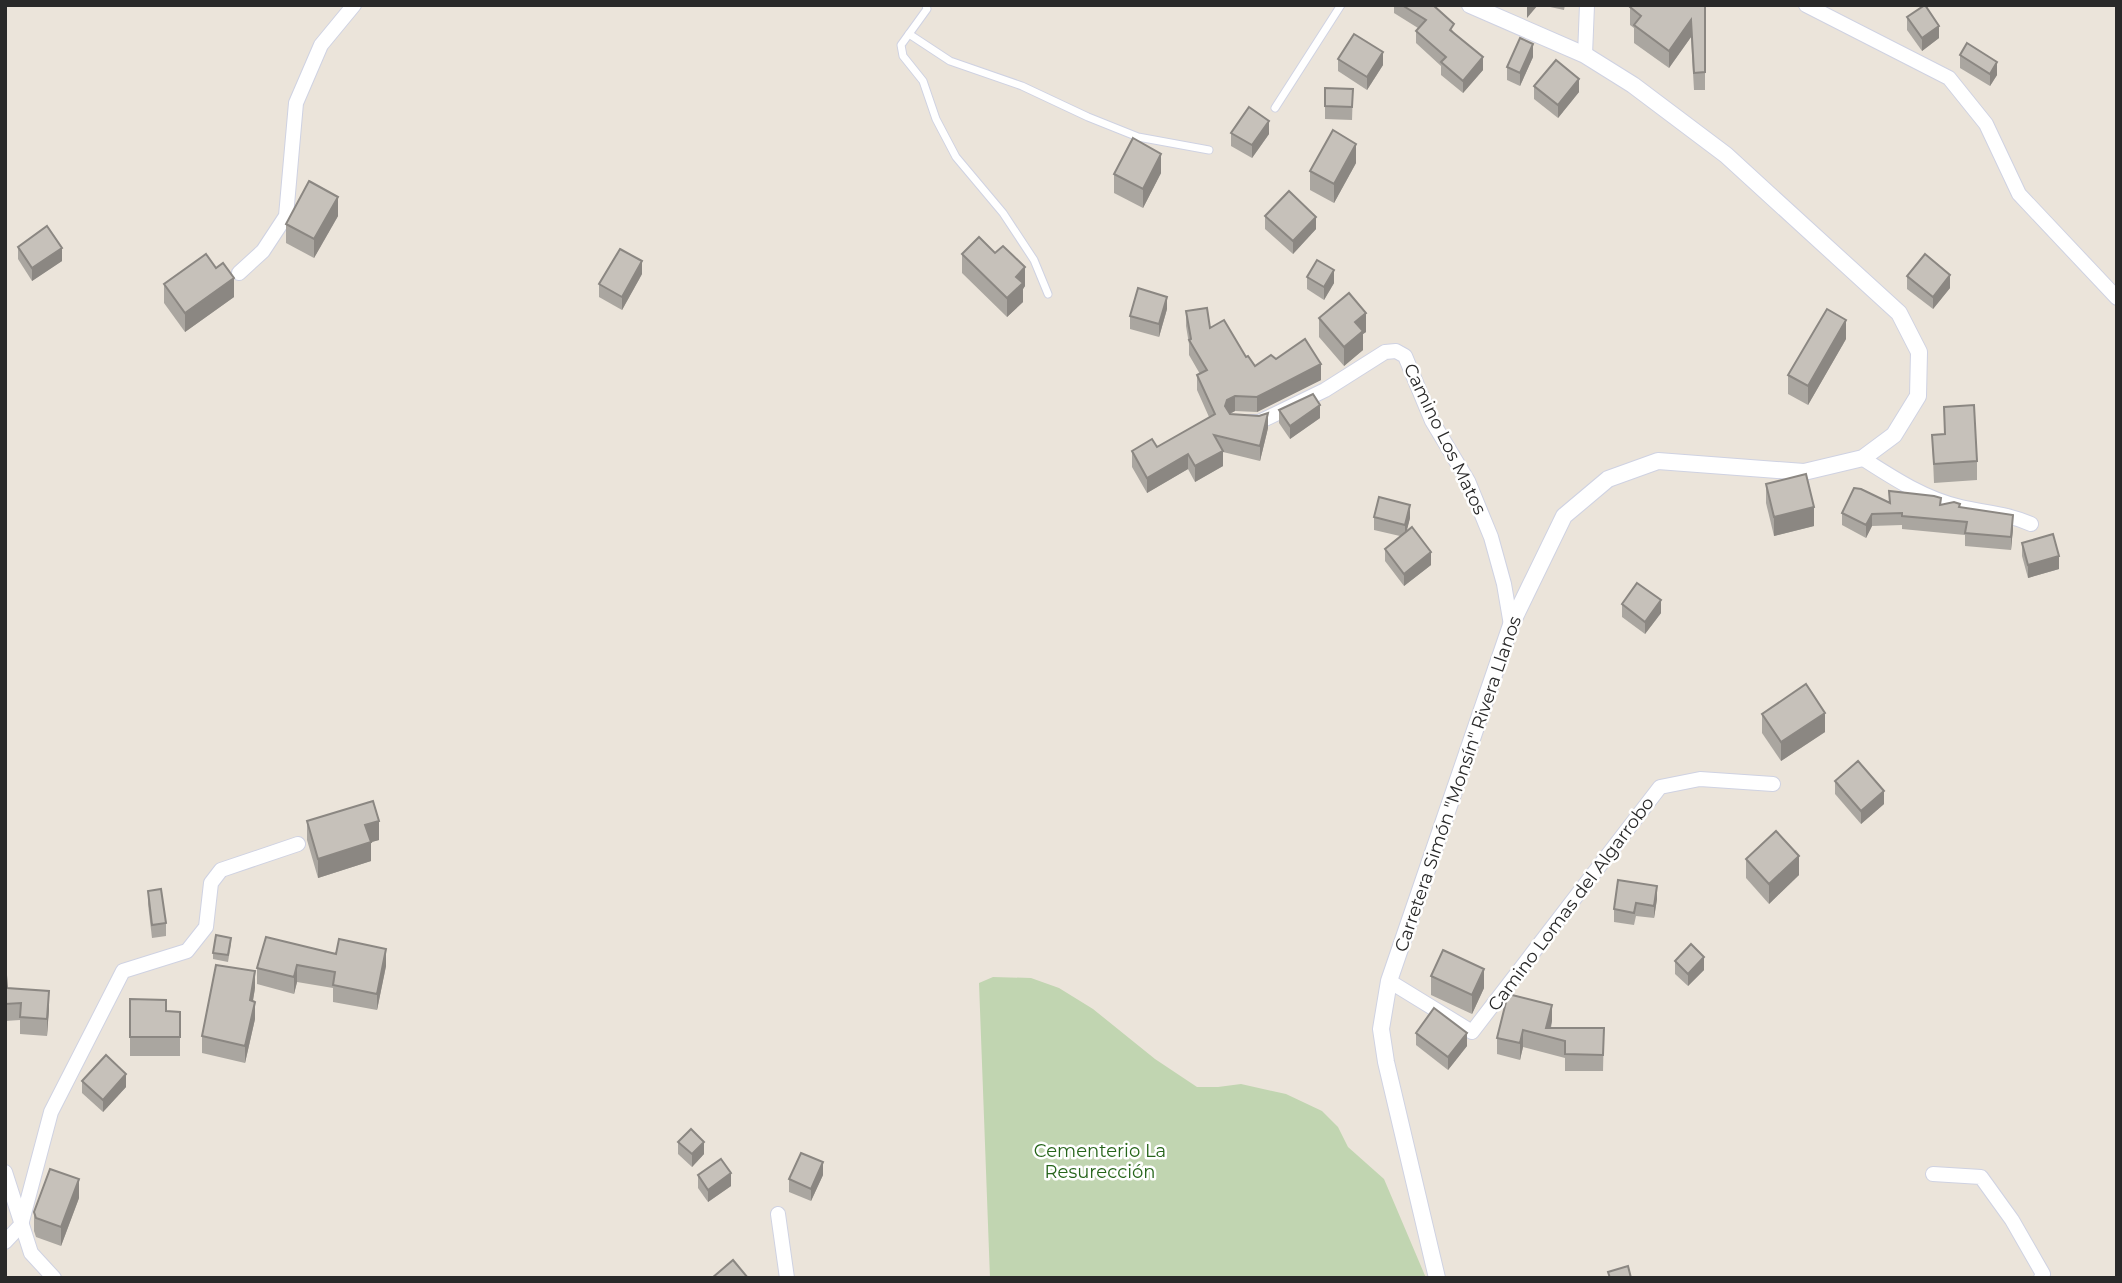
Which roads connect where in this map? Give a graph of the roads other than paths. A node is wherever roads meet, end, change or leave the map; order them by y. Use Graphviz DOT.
graph roads {
  1 [pos="354,5"];
  2 [pos="926,5"];
  3 [pos="1341,5"];
  4 [pos="1470,5"];
  5 [pos="1587,5"];
  6 [pos="1806,5"];
  7 [pos="909,34"];
  8 [pos="1585,55"];
  9 [pos="1275,108"];
  10 [pos="1209,150"];
  11 [pos="239,272"];
  12 [pos="1048,294"];
  13 [pos="2117,299"];
  14 [pos="1235,421"];
  15 [pos="1862,458"];
  16 [pos="2031,524"];
  17 [pos="1511,625"];
  18 [pos="1773,784"];
  19 [pos="298,844"];
  20 [pos="1388,981"];
  21 [pos="5,1172"];
  22 [pos="1933,1174"];
  23 [pos="778,1214"];
  24 [pos="21,1226"];
  25 [pos="5,1242"];
  26 [pos="54,1278"];
  27 [pos="787,1278"];
  28 [pos="1437,1278"];
  29 [pos="2041,1278"];
  1 -- 11 [label="street"];
  2 -- 7 [label="lane"];
  3 -- 9 [label="lane"];
  4 -- 8 [label="street, Carretera Simón \"Monsín\" Rivera Llanos"];
  5 -- 8 [label="street"];
  6 -- 13 [label="street"];
  7 -- 10 [label="lane"];
  7 -- 12 [label="lane"];
  8 -- 15 [label="street, Carretera Simón \"Monsín\" Rivera Llanos"];
  14 -- 17 [label="street, Camino Los Matos"];
  15 -- 16 [label="street"];
  15 -- 17 [label="street, Carretera Simón \"Monsín\" Rivera Llanos"];
  17 -- 20 [label="street, Carretera Simón \"Monsín\" Rivera Llanos"];
  18 -- 20 [label="street, Camino Lomas del Algarrobo"];
  19 -- 24 [label="street"];
  20 -- 28 [label="street, Carretera Simón \"Monsín\" Rivera Llanos"];
  21 -- 24 [label="street"];
  22 -- 29 [label="street"];
  23 -- 27 [label="street"];
  24 -- 25 [label="street"];
  24 -- 26 [label="street"];
}
